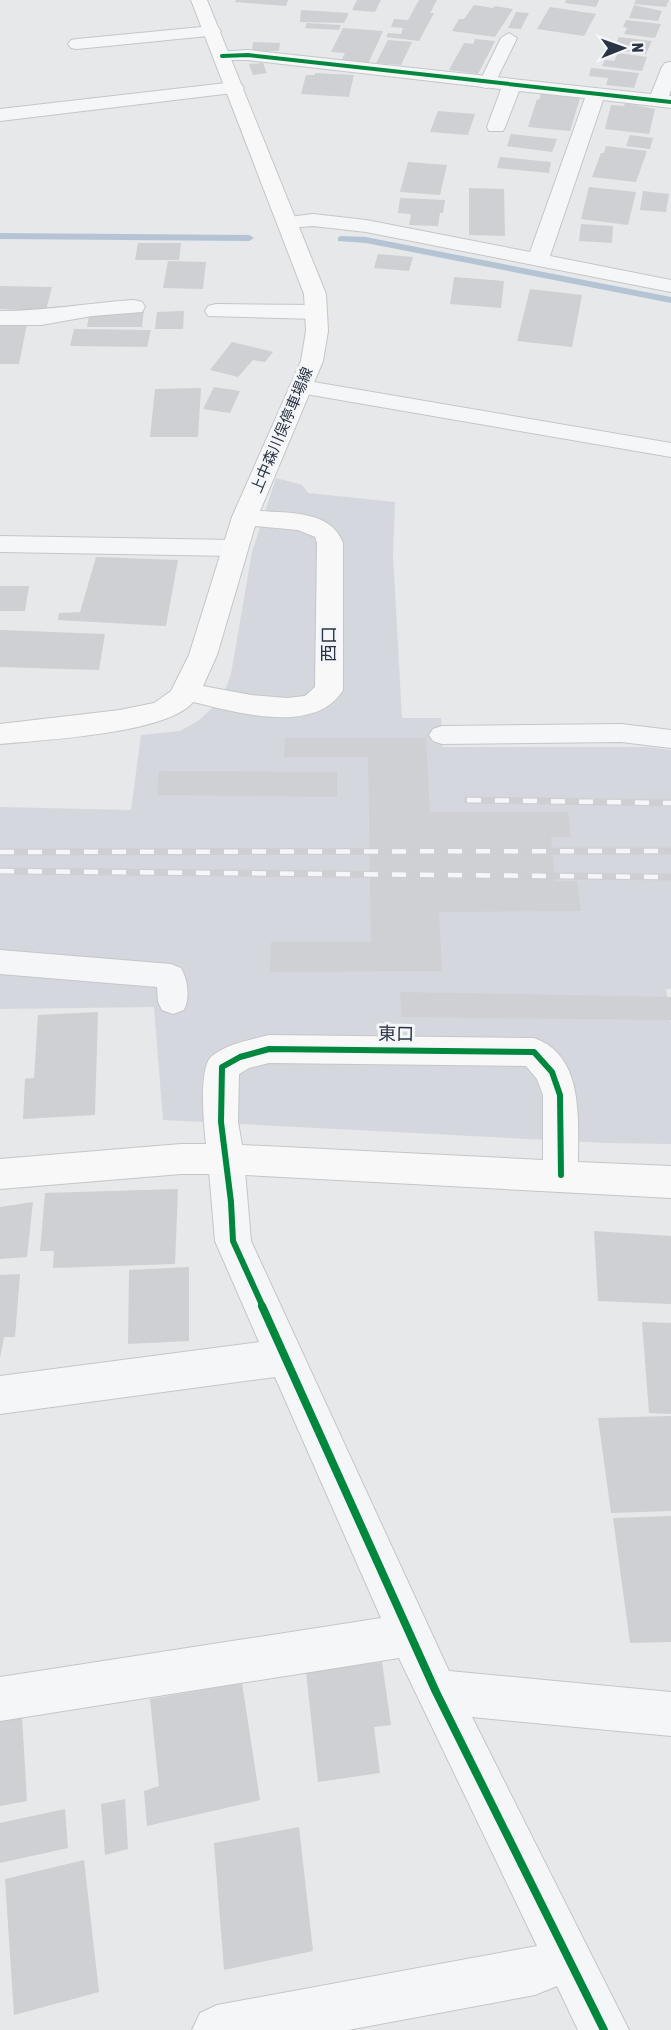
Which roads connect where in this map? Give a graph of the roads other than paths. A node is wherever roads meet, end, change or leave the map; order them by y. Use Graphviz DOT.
graph roads {
  1 [pos="199,0"];
  2 [pos="212,31"];
  3 [pos="509,38"];
  4 [pos="77,44"];
  5 [pos="222,56"];
  6 [pos="671,67"];
  7 [pos="487,82"];
  8 [pos="512,86"];
  9 [pos="235,88"];
  10 [pos="596,93"];
  11 [pos="665,101"];
  12 [pos="0,115"];
  13 [pos="496,127"];
  14 [pos="288,222"];
  15 [pos="538,260"];
  16 [pos="671,286"];
  17 [pos="134,307"];
  18 [pos="216,311"];
  19 [pos="315,312"];
  20 [pos="0,318"];
  21 [pos="302,387"];
  22 [pos="671,450"];
  23 [pos="245,517"];
  24 [pos="0,544"];
  25 [pos="234,548"];
  26 [pos="185,691"];
  27 [pos="0,734"];
  28 [pos="442,735"];
  29 [pos="671,738"];
  30 [pos="0,962"];
  31 [pos="173,1002"];
  32 [pos="226,1159"];
  33 [pos="0,1174"];
  34 [pos="561,1175"];
  35 [pos="671,1182"];
  36 [pos="285,1357"];
  37 [pos="0,1395"];
  38 [pos="412,1635"];
  39 [pos="436,1692"];
  40 [pos="0,1699"];
  41 [pos="671,1714"];
  42 [pos="566,1957"];
  43 [pos="218,2030"];
  44 [pos="604,2030"];
  1 -- 2 [label="main road, 上中森川俣停車場線"];
  2 -- 4 [label="street"];
  2 -- 5 [label="main road, 上中森川俣停車場線"];
  3 -- 7 [label="lane"];
  5 -- 7 [label="street"];
  5 -- 9 [label="main road, 上中森川俣停車場線"];
  6 -- 11 [label="street"];
  7 -- 8 [label="street"];
  8 -- 10 [label="street"];
  8 -- 13 [label="street"];
  9 -- 12 [label="street"];
  9 -- 14 [label="main road, 上中森川俣停車場線"];
  10 -- 11 [label="street"];
  10 -- 15 [label="street"];
  14 -- 15 [label="street"];
  14 -- 19 [label="main road, 上中森川俣停車場線"];
  15 -- 16 [label="street"];
  17 -- 20 [label="street"];
  18 -- 19 [label="street"];
  19 -- 21 [label="main road, 上中森川俣停車場線"];
  21 -- 22 [label="street"];
  21 -- 23 [label="main road, 上中森川俣停車場線"];
  23 -- 25 [label="main road, 上中森川俣停車場線"];
  23 -- 26 [label="main road, 西口"];
  24 -- 25 [label="street"];
  25 -- 26 [label="main road, 上中森川俣停車場線"];
  26 -- 27 [label="main road"];
  28 -- 29 [label="lane"];
  30 -- 31 [label="lane"];
  32 -- 33 [label="main road"];
  32 -- 34 [label="main road"];
  32 -- 34 [label="main road, 東口"];
  32 -- 36 [label="street"];
  34 -- 35 [label="main road"];
  36 -- 37 [label="street"];
  36 -- 38 [label="street"];
  38 -- 39 [label="street"];
  38 -- 40 [label="street"];
  39 -- 41 [label="street"];
  39 -- 42 [label="street"];
  42 -- 43 [label="street"];
  42 -- 44 [label="street"];
}
